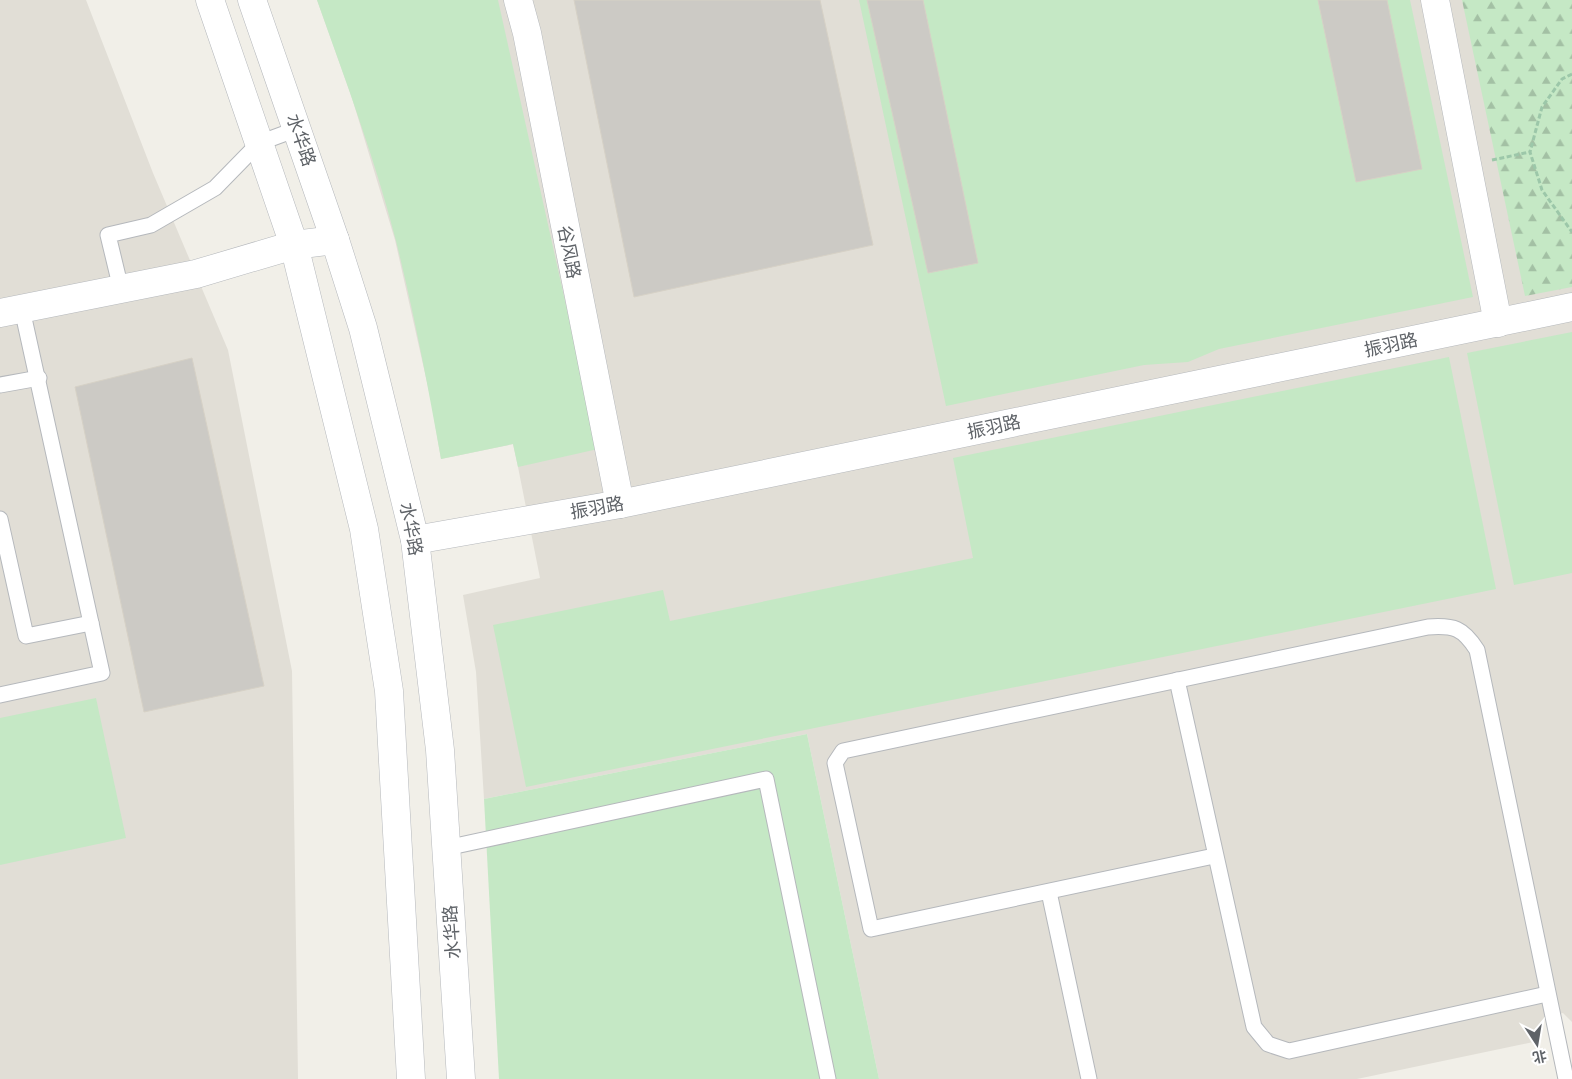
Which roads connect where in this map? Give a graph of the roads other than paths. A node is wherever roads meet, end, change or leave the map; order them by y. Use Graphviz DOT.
graph roads {
  1 [pos="210,0"];
  2 [pos="252,0"];
  3 [pos="518,0"];
  4 [pos="1435,0"];
  5 [pos="297,129"];
  6 [pos="259,143"];
  7 [pos="335,240"];
  8 [pos="294,245"];
  9 [pos="120,289"];
  10 [pos="1572,307"];
  11 [pos="11,311"];
  12 [pos="1498,323"];
  13 [pos="39,378"];
  14 [pos="0,385"];
  15 [pos="620,504"];
  16 [pos="0,519"];
  17 [pos="415,540"];
  18 [pos="91,623"];
  19 [pos="1177,680"];
  20 [pos="0,695"];
  21 [pos="446,848"];
  22 [pos="1214,856"];
  23 [pos="1048,892"];
  24 [pos="1547,994"];
  25 [pos="411,1079"];
  26 [pos="461,1079"];
  27 [pos="828,1079"];
  28 [pos="1089,1079"];
  29 [pos="1566,1079"];
  1 -- 6 [label="street"];
  2 -- 5 [label="street, 水华路"];
  3 -- 15 [label="street, 谷风路"];
  4 -- 12 [label="street"];
  5 -- 6 [label="lane"];
  5 -- 7 [label="street, 水华路"];
  6 -- 8 [label="street"];
  6 -- 9 [label="lane"];
  7 -- 8 [label="street"];
  7 -- 17 [label="street, 水华路"];
  8 -- 9 [label="street"];
  8 -- 25 [label="street"];
  9 -- 11 [label="street"];
  10 -- 12 [label="street, 振羽路"];
  11 -- 13 [label="lane"];
  12 -- 15 [label="street, 振羽路"];
  13 -- 14 [label="lane"];
  13 -- 18 [label="lane"];
  15 -- 17 [label="street, 振羽路"];
  16 -- 18 [label="lane"];
  17 -- 21 [label="street, 水华路"];
  18 -- 20 [label="lane"];
  19 -- 22 [label="lane"];
  19 -- 23 [label="lane"];
  19 -- 24 [label="lane"];
  21 -- 26 [label="street, 水华路"];
  21 -- 27 [label="lane"];
  22 -- 23 [label="lane"];
  22 -- 24 [label="lane"];
  23 -- 28 [label="lane"];
  24 -- 29 [label="lane"];
}
